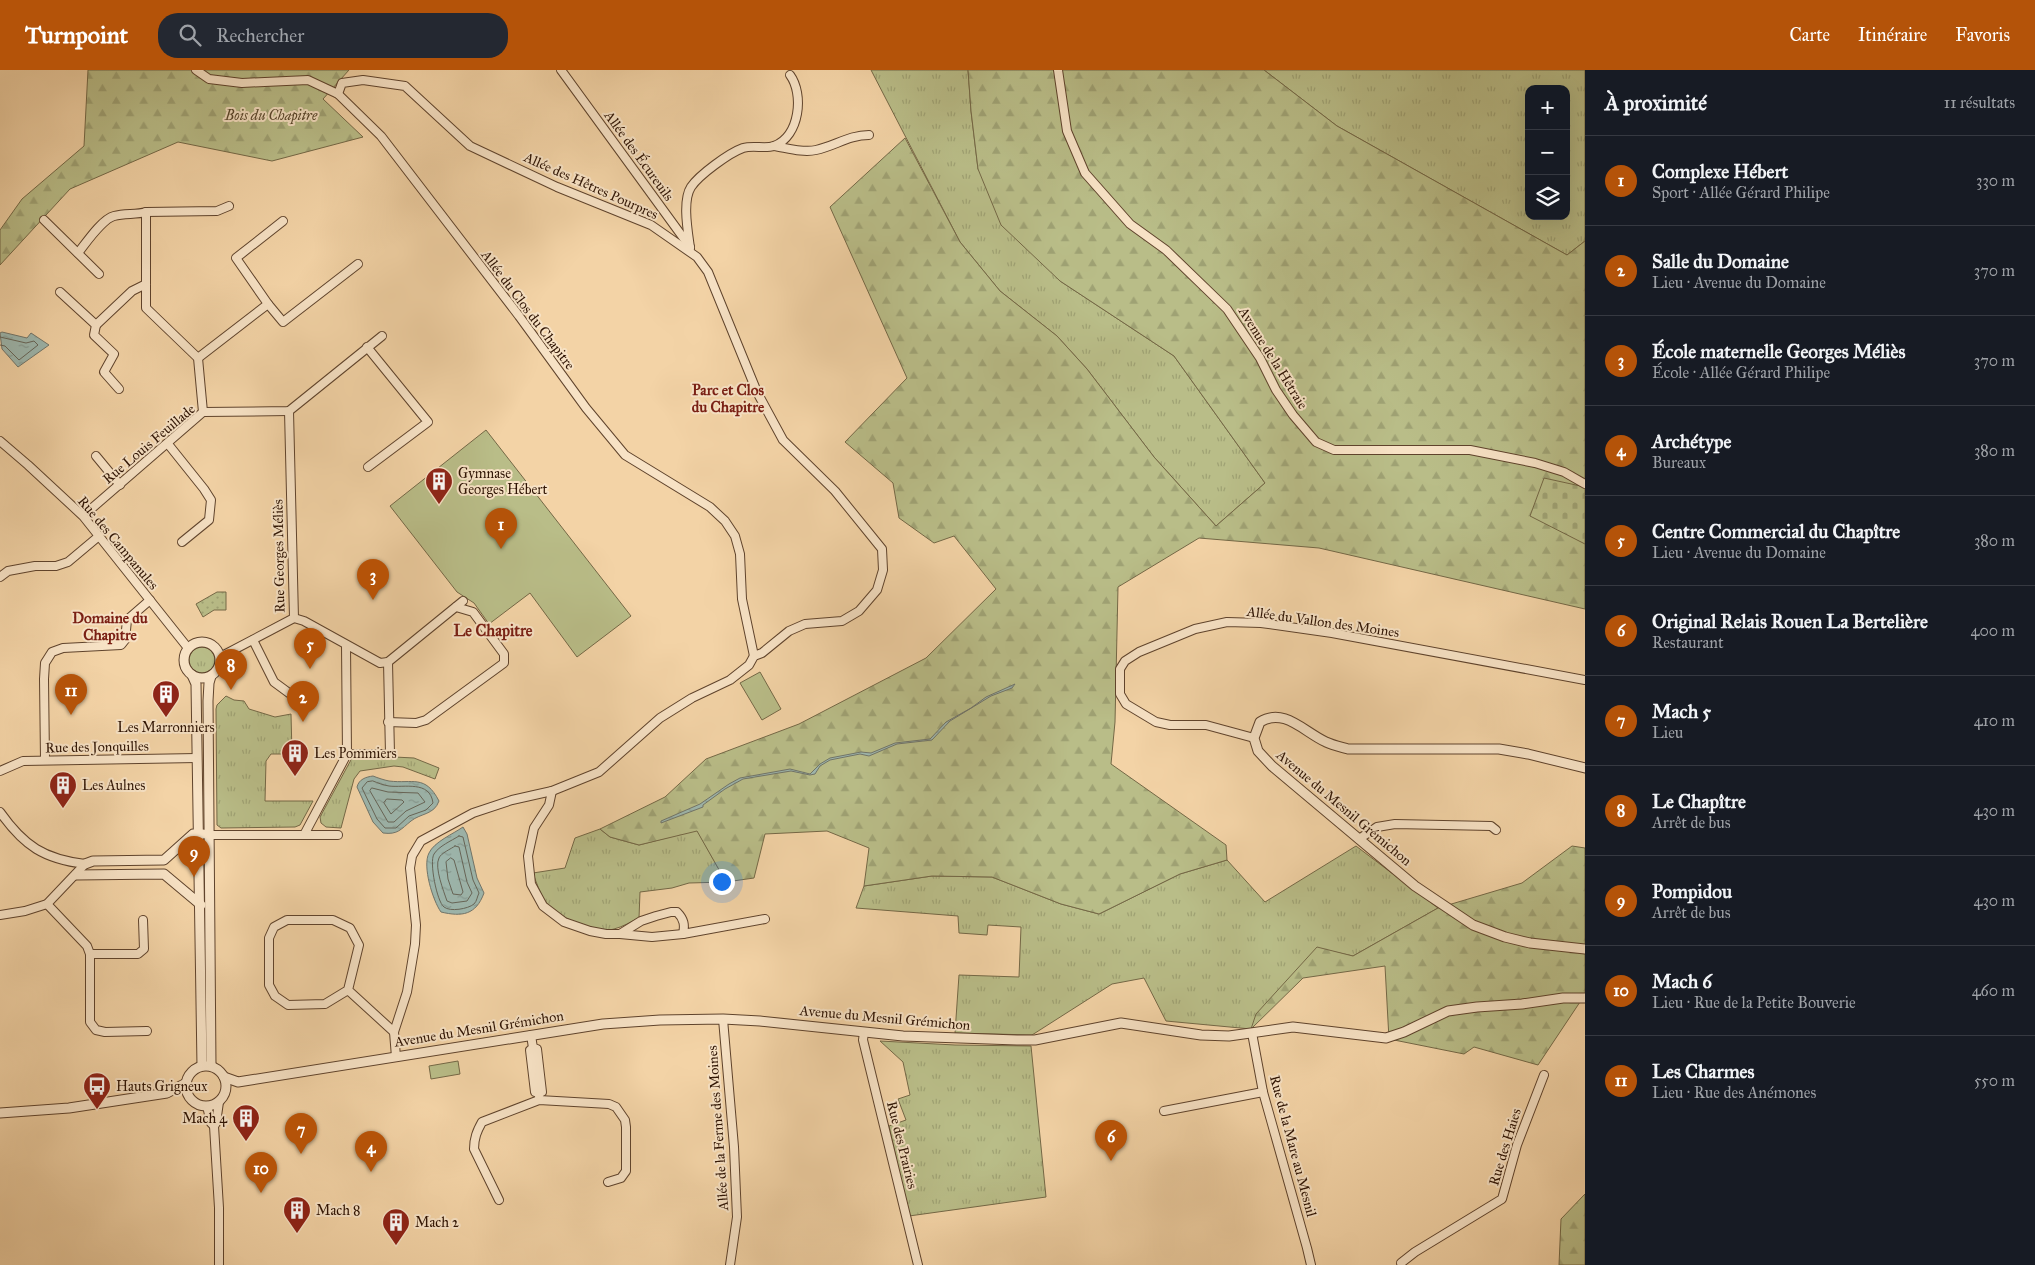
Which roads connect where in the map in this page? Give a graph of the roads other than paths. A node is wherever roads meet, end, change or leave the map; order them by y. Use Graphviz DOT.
graph roads {
  1 [pos="196,70"];
  2 [pos="560,70"];
  3 [pos="1058,70"];
  4 [pos="790,75"];
  5 [pos="338,94"];
  6 [pos="869,135"];
  7 [pos="774,146"];
  8 [pos="229,206"];
  9 [pos="146,212"];
  10 [pos="44,220"];
  11 [pos="284,221"];
  12 [pos="690,248"];
  13 [pos="78,253"];
  14 [pos="697,257"];
  15 [pos="358,264"];
  16 [pos="99,274"];
  17 [pos="146,284"];
  18 [pos="60,292"];
  19 [pos="268,304"];
  20 [pos="96,325"];
  21 [pos="382,336"];
  22 [pos="367,348"];
  23 [pos="198,358"];
  24 [pos="119,390"];
  25 [pos="288,410"];
  26 [pos="203,412"];
  27 [pos="0,441"];
  28 [pos="168,444"];
  29 [pos="96,456"];
  30 [pos="368,467"];
  31 [pos="1585,484"];
  32 [pos="120,485"];
  33 [pos="92,510"];
  34 [pos="99,536"];
  35 [pos="182,542"];
  36 [pos="0,576"];
  37 [pos="150,600"];
  38 [pos="463,601"];
  39 [pos="456,607"];
  40 [pos="294,618"];
  41 [pos="253,640"];
  42 [pos="346,645"];
  43 [pos="188,648"];
  44 [pos="754,656"];
  45 [pos="220,657"];
  46 [pos="388,662"];
  47 [pos="192,676"];
  48 [pos="211,676"];
  49 [pos="1585,680"];
  50 [pos="293,696"];
  51 [pos="388,722"];
  52 [pos="1254,738"];
  53 [pos="347,754"];
  54 [pos="197,758"];
  55 [pos="45,760"];
  56 [pos="1585,768"];
  57 [pos="0,770"];
  58 [pos="552,791"];
  59 [pos="0,812"];
  60 [pos="1496,830"];
  61 [pos="198,833"];
  62 [pos="208,835"];
  63 [pos="304,835"];
  64 [pos="338,835"];
  65 [pos="1359,839"];
  66 [pos="164,860"];
  67 [pos="85,864"];
  68 [pos="164,874"];
  69 [pos="76,875"];
  70 [pos="47,904"];
  71 [pos="204,905"];
  72 [pos="0,915"];
  73 [pos="765,919"];
  74 [pos="143,920"];
  75 [pos="620,934"];
  76 [pos="683,934"];
  77 [pos="1585,949"];
  78 [pos="90,954"];
  79 [pos="348,990"];
  80 [pos="1585,998"];
  81 [pos="723,1019"];
  82 [pos="147,1031"];
  83 [pos="394,1032"];
  84 [pos="864,1032"];
  85 [pos="1252,1033"];
  86 [pos="531,1035"];
  87 [pos="396,1056"];
  88 [pos="206,1066"];
  89 [pos="1544,1075"];
  90 [pos="224,1077"];
  91 [pos="238,1082"];
  92 [pos="186,1083"];
  93 [pos="226,1091"];
  94 [pos="1263,1092"];
  95 [pos="167,1093"];
  96 [pos="539,1097"];
  97 [pos="191,1100"];
  98 [pos="219,1102"];
  99 [pos="207,1106"];
  100 [pos="1164,1112"];
  101 [pos="0,1113"];
  102 [pos="214,1126"];
  103 [pos="608,1182"];
  104 [pos="499,1200"];
  105 [pos="1400,1264"];
  106 [pos="219,1265"];
  107 [pos="730,1265"];
  108 [pos="918,1265"];
  109 [pos="1310,1265"];
  1 -- 5 [label="street, Allée du Clos du Chapitre"];
  2 -- 12 [label="street, Allée des Écureuils"];
  3 -- 31 [label="street, Avenue de la Hêtraie"];
  4 -- 7 [label="street"];
  5 -- 14 [label="street, Allée des Hêtres Pourpres"];
  5 -- 44 [label="street, Allée du Clos du Chapitre"];
  6 -- 7 [label="street"];
  7 -- 12 [label="street"];
  8 -- 9 [label="street"];
  9 -- 13 [label="street"];
  9 -- 17 [label="street"];
  10 -- 13 [label="street"];
  11 -- 19 [label="street"];
  12 -- 14 [label="street, Allée des Écureuils"];
  13 -- 16 [label="street"];
  14 -- 44 [label="street, Allée des Hêtres Pourpres"];
  15 -- 19 [label="street"];
  17 -- 20 [label="street"];
  17 -- 23 [label="street"];
  18 -- 20 [label="street"];
  19 -- 23 [label="street"];
  20 -- 24 [label="street"];
  21 -- 22 [label="street"];
  22 -- 25 [label="street"];
  22 -- 30 [label="street"];
  23 -- 26 [label="street"];
  25 -- 26 [label="street, Rue Louis Feuillade"];
  25 -- 40 [label="street, Rue Georges Méliès"];
  26 -- 28 [label="street, Rue Louis Feuillade"];
  27 -- 34 [label="street, Rue des Campanules"];
  28 -- 32 [label="street, Rue Louis Feuillade"];
  28 -- 35 [label="street"];
  29 -- 32 [label="street"];
  32 -- 33 [label="street, Rue Louis Feuillade"];
  34 -- 36 [label="street"];
  34 -- 37 [label="street, Rue des Campanules"];
  37 -- 43 [label="street, Rue des Campanules"];
  37 -- 55 [label="street"];
  38 -- 39 [label="street"];
  39 -- 46 [label="street"];
  39 -- 51 [label="street"];
  40 -- 41 [label="street, Rue Georges Méliès"];
  40 -- 42 [label="street"];
  41 -- 45 [label="street, Rue Georges Méliès"];
  41 -- 50 [label="street"];
  42 -- 46 [label="street"];
  42 -- 53 [label="street"];
  43 -- 45 [label="street"];
  43 -- 47 [label="street"];
  44 -- 58 [label="street, Allée des Hêtres Pourpres"];
  45 -- 48 [label="street"];
  46 -- 51 [label="street"];
  47 -- 48 [label="street"];
  47 -- 54 [label="street"];
  48 -- 62 [label="street"];
  49 -- 52 [label="street, Allée du Vallon des Moines"];
  51 -- 53 [label="street"];
  52 -- 56 [label="street"];
  52 -- 65 [label="street, Avenue du Mesnil Grémichon"];
  53 -- 63 [label="street"];
  54 -- 55 [label="street, Rue des Jonquilles"];
  54 -- 61 [label="street"];
  55 -- 57 [label="street, Rue des Jonquilles"];
  58 -- 75 [label="street"];
  58 -- 83 [label="street, Allée des Hêtres Pourpres"];
  59 -- 67 [label="street"];
  60 -- 65 [label="street"];
  61 -- 62 [label="street"];
  61 -- 66 [label="street"];
  61 -- 71 [label="street"];
  62 -- 63 [label="street"];
  62 -- 71 [label="street"];
  63 -- 64 [label="street"];
  65 -- 77 [label="street, Avenue du Mesnil Grémichon"];
  66 -- 67 [label="street"];
  66 -- 68 [label="street"];
  67 -- 69 [label="street"];
  68 -- 69 [label="street"];
  68 -- 71 [label="street"];
  69 -- 70 [label="street"];
  70 -- 72 [label="street"];
  70 -- 78 [label="street"];
  71 -- 88 [label="street"];
  73 -- 76 [label="street"];
  74 -- 78 [label="street"];
  75 -- 76 [label="street"];
  75 -- 76 [label="street"];
  78 -- 82 [label="street"];
  79 -- 79 [label="street"];
  79 -- 83 [label="street"];
  80 -- 85 [label="street, Avenue du Mesnil Grémichon"];
  81 -- 84 [label="street, Avenue du Mesnil Grémichon"];
  81 -- 86 [label="street, Avenue du Mesnil Grémichon"];
  81 -- 107 [label="street, Allée de la Ferme des Moines"];
  83 -- 87 [label="street"];
  84 -- 85 [label="street, Avenue du Mesnil Grémichon"];
  84 -- 108 [label="street, Rue des Prairies"];
  85 -- 94 [label="street, Rue de la Mare au Mesnil"];
  86 -- 87 [label="street, Avenue du Mesnil Grémichon"];
  86 -- 96 [label="street"];
  87 -- 91 [label="street, Avenue du Mesnil Grémichon"];
  88 -- 90 [label="street"];
  88 -- 92 [label="street"];
  89 -- 105 [label="street, Rue des Haies"];
  90 -- 91 [label="street, Avenue du Mesnil Grémichon"];
  90 -- 93 [label="street"];
  91 -- 93 [label="street, Avenue du Mesnil Grémichon"];
  92 -- 95 [label="street"];
  92 -- 97 [label="street"];
  93 -- 98 [label="street"];
  94 -- 100 [label="street"];
  94 -- 109 [label="street, Rue de la Mare au Mesnil"];
  95 -- 97 [label="street"];
  95 -- 101 [label="street"];
  96 -- 103 [label="street"];
  96 -- 104 [label="street"];
  97 -- 99 [label="street"];
  98 -- 99 [label="street"];
  98 -- 102 [label="street"];
  99 -- 102 [label="street"];
  102 -- 106 [label="street"];
}
